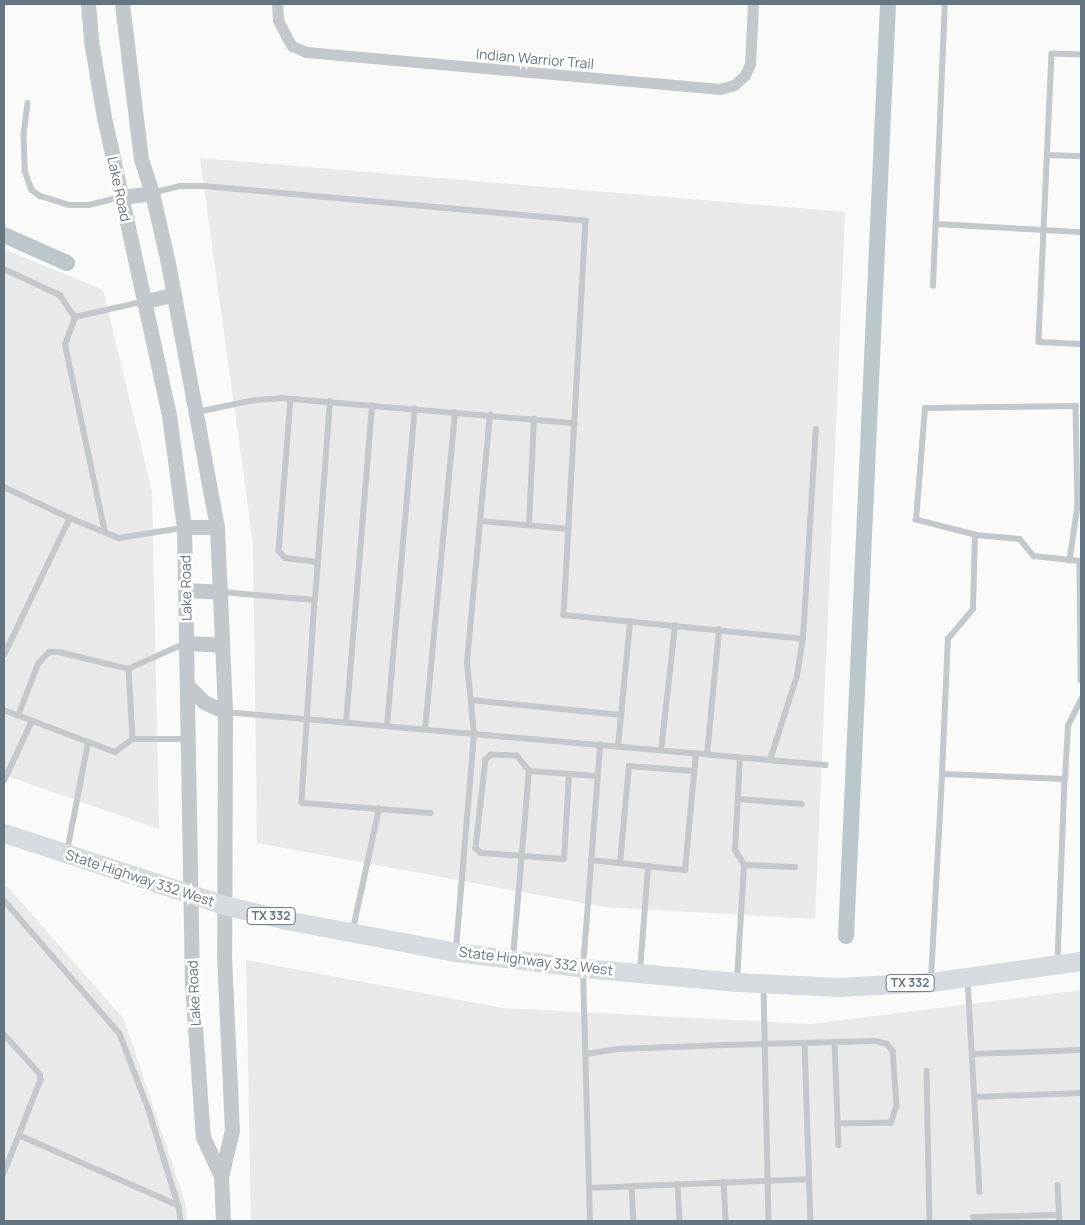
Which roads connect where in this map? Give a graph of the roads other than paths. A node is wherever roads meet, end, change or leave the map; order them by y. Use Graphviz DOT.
graph roads {
  1 [pos="88,4"];
  2 [pos="122,4"];
  3 [pos="277,4"];
  4 [pos="753,4"];
  5 [pos="945,4"];
  6 [pos="1081,55"];
  7 [pos="28,103"];
  8 [pos="1047,155"];
  9 [pos="1081,156"];
  10 [pos="152,193"];
  11 [pos="121,197"];
  12 [pos="936,224"];
  13 [pos="1044,230"];
  14 [pos="1081,232"];
  15 [pos="4,269"];
  16 [pos="934,286"];
  17 [pos="174,294"];
  18 [pos="143,302"];
  19 [pos="76,317"];
  20 [pos="1081,344"];
  21 [pos="292,399"];
  22 [pos="330,402"];
  23 [pos="372,406"];
  24 [pos="415,409"];
  25 [pos="196,412"];
  26 [pos="455,412"];
  27 [pos="169,415"];
  28 [pos="490,415"];
  29 [pos="534,419"];
  30 [pos="575,423"];
  31 [pos="816,430"];
  32 [pos="4,487"];
  33 [pos="70,518"];
  34 [pos="480,521"];
  35 [pos="529,525"];
  36 [pos="184,527"];
  37 [pos="217,527"];
  38 [pos="569,529"];
  39 [pos="105,533"];
  40 [pos="975,535"];
  41 [pos="1070,560"];
  42 [pos="318,562"];
  43 [pos="186,590"];
  44 [pos="221,592"];
  45 [pos="315,600"];
  46 [pos="630,622"];
  47 [pos="675,626"];
  48 [pos="719,630"];
  49 [pos="803,639"];
  50 [pos="187,643"];
  51 [pos="222,645"];
  52 [pos="4,655"];
  53 [pos="129,669"];
  54 [pos="1081,680"];
  55 [pos="188,686"];
  56 [pos="1081,699"];
  57 [pos="471,700"];
  58 [pos="4,710"];
  59 [pos="225,712"];
  60 [pos="621,715"];
  61 [pos="18,716"];
  62 [pos="306,719"];
  63 [pos="32,721"];
  64 [pos="346,723"];
  65 [pos="387,726"];
  66 [pos="425,730"];
  67 [pos="474,734"];
  68 [pos="133,738"];
  69 [pos="189,739"];
  70 [pos="88,743"];
  71 [pos="600,745"];
  72 [pos="618,747"];
  73 [pos="661,751"];
  74 [pos="696,754"];
  75 [pos="707,755"];
  76 [pos="740,758"];
  77 [pos="770,760"];
  78 [pos="826,765"];
  79 [pos="529,771"];
  80 [pos="694,771"];
  81 [pos="569,774"];
  82 [pos="942,774"];
  83 [pos="598,776"];
  84 [pos="1065,779"];
  85 [pos="4,781"];
  86 [pos="738,799"];
  87 [pos="802,804"];
  88 [pos="379,809"];
  89 [pos="431,813"];
  90 [pos="4,833"];
  91 [pos="67,854"];
  92 [pos="522,856"];
  93 [pos="591,860"];
  94 [pos="620,863"];
  95 [pos="744,865"];
  96 [pos="648,866"];
  97 [pos="795,867"];
  98 [pos="191,894"];
  99 [pos="4,900"];
  100 [pos="224,905"];
  101 [pos="352,934"];
  102 [pos="456,952"];
  103 [pos="513,960"];
  104 [pos="1081,961"];
  105 [pos="1058,965"];
  106 [pos="583,968"];
  107 [pos="640,973"];
  108 [pos="968,977"];
  109 [pos="737,982"];
  110 [pos="931,982"];
  111 [pos="764,984"];
  112 [pos="4,1034"];
  113 [pos="835,1042"];
  114 [pos="805,1043"];
  115 [pos="766,1044"];
  116 [pos="1081,1050"];
  117 [pos="586,1054"];
  118 [pos="972,1054"];
  119 [pos="926,1071"];
  120 [pos="1081,1093"];
  121 [pos="975,1097"];
  122 [pos="838,1124"];
  123 [pos="19,1135"];
  124 [pos="839,1145"];
  125 [pos="4,1174"];
  126 [pos="222,1176"];
  127 [pos="809,1179"];
  128 [pos="768,1181"];
  129 [pos="724,1182"];
  130 [pos="678,1184"];
  131 [pos="1058,1185"];
  132 [pos="632,1186"];
  133 [pos="589,1188"];
  134 [pos="980,1192"];
  135 [pos="178,1204"];
  136 [pos="973,1217"];
  137 [pos="1060,1218"];
  138 [pos="181,1221"];
  139 [pos="223,1221"];
  140 [pos="590,1221"];
  141 [pos="634,1221"];
  142 [pos="680,1221"];
  143 [pos="726,1221"];
  144 [pos="769,1221"];
  145 [pos="811,1221"];
  146 [pos="930,1221"];
  1 -- 11 [label="street, Lake Road"];
  2 -- 10 [label="street, Lake Road"];
  3 -- 4 [label="street, Indian Warrior Trail"];
  5 -- 12 [label="lane"];
  6 -- 8 [label="lane"];
  7 -- 11 [label="lane"];
  8 -- 9 [label="lane"];
  8 -- 13 [label="lane"];
  10 -- 11 [label="street"];
  10 -- 17 [label="street, Lake Road"];
  10 -- 30 [label="lane"];
  11 -- 18 [label="street, Lake Road"];
  12 -- 13 [label="lane"];
  12 -- 16 [label="lane"];
  13 -- 14 [label="lane"];
  13 -- 20 [label="lane"];
  15 -- 19 [label="lane"];
  17 -- 18 [label="street"];
  17 -- 25 [label="street, Lake Road"];
  18 -- 19 [label="lane"];
  18 -- 27 [label="street, Lake Road"];
  19 -- 39 [label="lane"];
  21 -- 22 [label="lane"];
  21 -- 25 [label="lane"];
  21 -- 42 [label="lane"];
  22 -- 23 [label="lane"];
  22 -- 42 [label="lane"];
  23 -- 24 [label="lane"];
  23 -- 64 [label="lane"];
  24 -- 26 [label="lane"];
  24 -- 65 [label="lane"];
  25 -- 27 [label="street"];
  25 -- 37 [label="street, Lake Road"];
  26 -- 28 [label="lane"];
  26 -- 66 [label="lane"];
  27 -- 36 [label="street, Lake Road"];
  28 -- 29 [label="lane"];
  28 -- 34 [label="lane"];
  29 -- 30 [label="lane"];
  29 -- 35 [label="lane"];
  30 -- 38 [label="lane"];
  31 -- 49 [label="lane"];
  32 -- 33 [label="lane"];
  33 -- 39 [label="lane"];
  33 -- 52 [label="lane"];
  34 -- 35 [label="lane"];
  34 -- 57 [label="lane"];
  35 -- 38 [label="lane"];
  36 -- 37 [label="street"];
  36 -- 39 [label="lane"];
  36 -- 43 [label="street, Lake Road"];
  37 -- 44 [label="street, Lake Road"];
  38 -- 46 [label="lane"];
  40 -- 41 [label="lane"];
  40 -- 41 [label="lane"];
  40 -- 82 [label="lane"];
  41 -- 54 [label="lane"];
  42 -- 45 [label="lane"];
  43 -- 44 [label="street"];
  43 -- 50 [label="street, Lake Road"];
  44 -- 45 [label="lane"];
  44 -- 51 [label="street, Lake Road"];
  45 -- 62 [label="lane"];
  46 -- 47 [label="lane"];
  46 -- 60 [label="lane"];
  47 -- 48 [label="lane"];
  47 -- 73 [label="lane"];
  48 -- 49 [label="lane"];
  48 -- 75 [label="lane"];
  49 -- 77 [label="lane"];
  50 -- 51 [label="street"];
  50 -- 53 [label="lane"];
  50 -- 55 [label="street, Lake Road"];
  51 -- 59 [label="street, Lake Road"];
  53 -- 61 [label="lane"];
  53 -- 68 [label="lane"];
  55 -- 59 [label="street"];
  55 -- 69 [label="street, Lake Road"];
  56 -- 84 [label="lane"];
  57 -- 60 [label="lane"];
  57 -- 67 [label="lane"];
  58 -- 61 [label="lane"];
  59 -- 62 [label="lane"];
  59 -- 100 [label="street, Lake Road"];
  60 -- 72 [label="lane"];
  61 -- 63 [label="lane"];
  62 -- 64 [label="lane"];
  62 -- 88 [label="lane"];
  63 -- 70 [label="lane"];
  63 -- 85 [label="lane"];
  64 -- 65 [label="lane"];
  65 -- 66 [label="lane"];
  66 -- 67 [label="lane"];
  67 -- 71 [label="lane"];
  67 -- 102 [label="lane"];
  68 -- 69 [label="lane"];
  68 -- 70 [label="lane"];
  69 -- 98 [label="street, Lake Road"];
  70 -- 91 [label="lane"];
  71 -- 72 [label="lane"];
  71 -- 83 [label="lane"];
  72 -- 73 [label="lane"];
  73 -- 74 [label="lane"];
  74 -- 75 [label="lane"];
  74 -- 80 [label="lane"];
  75 -- 76 [label="lane"];
  76 -- 77 [label="lane"];
  76 -- 86 [label="lane"];
  77 -- 78 [label="lane"];
  79 -- 81 [label="lane"];
  79 -- 92 [label="lane"];
  79 -- 92 [label="lane"];
  80 -- 94 [label="lane"];
  80 -- 96 [label="lane"];
  81 -- 83 [label="lane"];
  81 -- 92 [label="lane"];
  82 -- 84 [label="lane"];
  82 -- 110 [label="lane"];
  83 -- 93 [label="lane"];
  84 -- 105 [label="lane"];
  86 -- 87 [label="lane"];
  86 -- 95 [label="lane"];
  88 -- 89 [label="lane"];
  88 -- 101 [label="lane"];
  90 -- 91 [label="main road, State Highway 332 West / TX 332"];
  91 -- 98 [label="main road, State Highway 332 West / TX 332"];
  92 -- 103 [label="lane"];
  93 -- 94 [label="lane"];
  93 -- 106 [label="lane"];
  94 -- 96 [label="lane"];
  95 -- 97 [label="lane"];
  95 -- 109 [label="lane"];
  96 -- 107 [label="lane"];
  98 -- 100 [label="main road, State Highway 332 West / TX 332"];
  98 -- 126 [label="street, Lake Road"];
  99 -- 135 [label="lane"];
  100 -- 101 [label="main road, State Highway 332 West / TX 332"];
  100 -- 126 [label="street, Lake Road"];
  101 -- 102 [label="main road, State Highway 332 West / TX 332"];
  102 -- 103 [label="main road, State Highway 332 West / TX 332"];
  103 -- 106 [label="main road, State Highway 332 West / TX 332"];
  104 -- 105 [label="main road, State Highway 332 West / TX 332"];
  105 -- 108 [label="main road, State Highway 332 West / TX 332"];
  106 -- 107 [label="main road, State Highway 332 West / TX 332"];
  106 -- 117 [label="lane"];
  107 -- 109 [label="main road, State Highway 332 West / TX 332"];
  108 -- 110 [label="main road, State Highway 332 West / TX 332"];
  108 -- 118 [label="lane"];
  109 -- 111 [label="main road, State Highway 332 West / TX 332"];
  110 -- 111 [label="main road, State Highway 332 West / TX 332"];
  111 -- 115 [label="lane"];
  112 -- 123 [label="lane"];
  113 -- 114 [label="lane"];
  113 -- 122 [label="lane"];
  113 -- 122 [label="lane"];
  114 -- 115 [label="lane"];
  114 -- 127 [label="lane"];
  115 -- 117 [label="lane"];
  115 -- 128 [label="lane"];
  116 -- 118 [label="lane"];
  117 -- 133 [label="lane"];
  118 -- 121 [label="lane"];
  119 -- 146 [label="lane"];
  120 -- 121 [label="lane"];
  121 -- 134 [label="lane"];
  122 -- 124 [label="lane"];
  123 -- 125 [label="lane"];
  123 -- 135 [label="lane"];
  126 -- 139 [label="street, Lake Road"];
  127 -- 128 [label="lane"];
  127 -- 145 [label="lane"];
  128 -- 129 [label="lane"];
  128 -- 144 [label="lane"];
  129 -- 130 [label="lane"];
  129 -- 143 [label="lane"];
  130 -- 132 [label="lane"];
  130 -- 142 [label="lane"];
  131 -- 137 [label="lane"];
  132 -- 133 [label="lane"];
  132 -- 141 [label="lane"];
  133 -- 140 [label="lane"];
  135 -- 138 [label="lane"];
  136 -- 137 [label="lane"];
}
